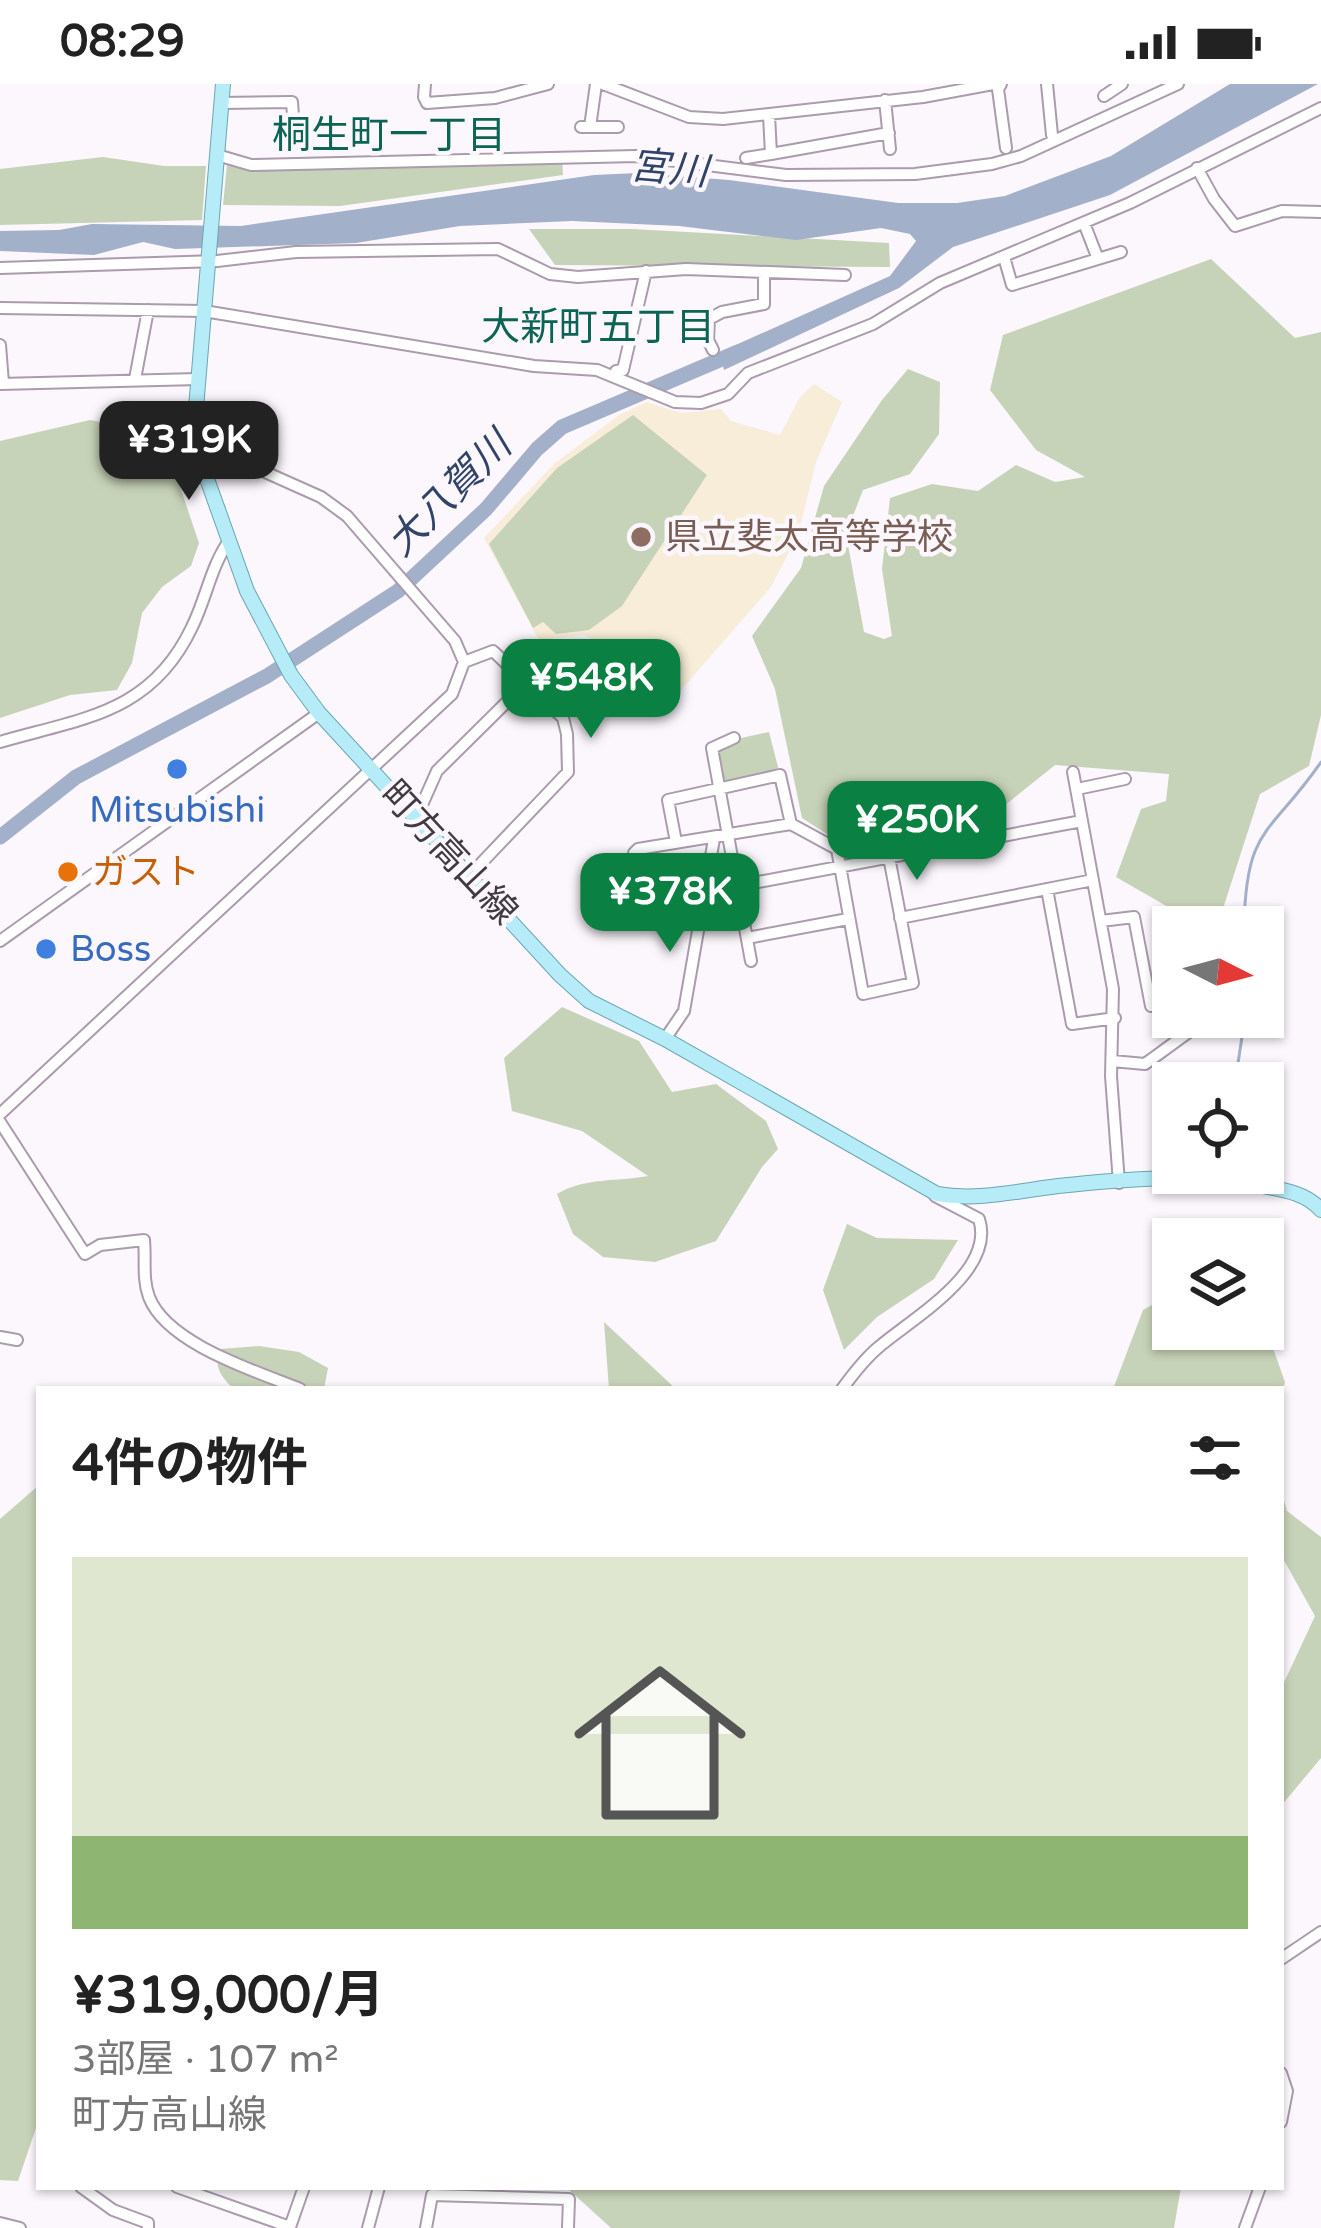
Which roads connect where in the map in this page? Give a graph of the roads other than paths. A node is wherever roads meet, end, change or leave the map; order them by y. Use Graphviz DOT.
graph roads {
  1 [pos="223,84"];
  2 [pos="425,84"];
  3 [pos="548,84"];
  4 [pos="599,84"];
  5 [pos="878,84"];
  6 [pos="997,84"];
  7 [pos="1047,84"];
  8 [pos="1122,84"];
  9 [pos="1178,84"];
  10 [pos="1104,96"];
  11 [pos="882,100"];
  12 [pos="221,103"];
  13 [pos="1321,108"];
  14 [pos="770,115"];
  15 [pos="292,116"];
  16 [pos="618,127"];
  17 [pos="889,133"];
  18 [pos="1052,135"];
  19 [pos="1006,148"];
  20 [pos="890,149"];
  21 [pos="771,154"];
  22 [pos="746,158"];
  23 [pos="217,159"];
  24 [pos="1197,169"];
  25 [pos="1321,212"];
  26 [pos="1084,223"];
  27 [pos="1121,251"];
  28 [pos="1004,257"];
  29 [pos="208,259"];
  30 [pos="1098,259"];
  31 [pos="0,268"];
  32 [pos="646,271"];
  33 [pos="764,272"];
  34 [pos="845,275"];
  35 [pos="0,308"];
  36 [pos="148,310"];
  37 [pos="205,311"];
  38 [pos="0,345"];
  39 [pos="713,350"];
  40 [pos="618,376"];
  41 [pos="198,379"];
  42 [pos="136,380"];
  43 [pos="2,383"];
  44 [pos="199,450"];
  45 [pos="229,542"];
  46 [pos="464,662"];
  47 [pos="526,683"];
  48 [pos="320,713"];
  49 [pos="734,737"];
  50 [pos="0,742"];
  51 [pos="372,770"];
  52 [pos="1073,772"];
  53 [pos="1125,779"];
  54 [pos="719,789"];
  55 [pos="1076,789"];
  56 [pos="413,815"];
  57 [pos="1082,821"];
  58 [pos="791,824"];
  59 [pos="728,835"];
  60 [pos="714,839"];
  61 [pos="676,842"];
  62 [pos="889,857"];
  63 [pos="838,868"];
  64 [pos="469,876"];
  65 [pos="1094,880"];
  66 [pos="706,885"];
  67 [pos="737,886"];
  68 [pos="1047,889"];
  69 [pos="900,918"];
  70 [pos="848,919"];
  71 [pos="1101,921"];
  72 [pos="747,938"];
  73 [pos="0,941"];
  74 [pos="751,961"];
  75 [pos="1151,1006"];
  76 [pos="1114,1018"];
  77 [pos="1181,1038"];
  78 [pos="664,1039"];
  79 [pos="1112,1061"];
  80 [pos="0,1118"];
  81 [pos="1119,1183"];
  82 [pos="925,1190"];
  83 [pos="1321,1209"];
  84 [pos="0,1337"];
  85 [pos="17,1340"];
  86 [pos="293,1386"];
  87 [pos="845,1386"];
  88 [pos="1321,1932"];
  89 [pos="1284,1956"];
  90 [pos="85,2190"];
  91 [pos="185,2190"];
  92 [pos="303,2190"];
  93 [pos="378,2190"];
  94 [pos="1259,2190"];
  95 [pos="497,2192"];
  96 [pos="0,2223"];
  97 [pos="20,2228"];
  98 [pos="148,2228"];
  99 [pos="368,2228"];
  100 [pos="426,2228"];
  101 [pos="568,2228"];
  102 [pos="1245,2228"];
  1 -- 12 [label="main road, 町方高山線"];
  2 -- 3 [label="street"];
  4 -- 14 [label="street"];
  4 -- 16 [label="street"];
  5 -- 11 [label="street"];
  6 -- 11 [label="street"];
  6 -- 19 [label="street"];
  7 -- 18 [label="street"];
  8 -- 10 [label="street"];
  9 -- 23 [label="street"];
  11 -- 14 [label="street"];
  11 -- 17 [label="street"];
  12 -- 15 [label="street"];
  12 -- 23 [label="main road, 町方高山線"];
  13 -- 24 [label="street"];
  14 -- 21 [label="street"];
  17 -- 20 [label="street"];
  17 -- 21 [label="street"];
  21 -- 22 [label="street"];
  23 -- 29 [label="main road, 町方高山線"];
  24 -- 25 [label="street"];
  24 -- 26 [label="street"];
  26 -- 28 [label="street"];
  26 -- 30 [label="street"];
  27 -- 30 [label="street"];
  28 -- 30 [label="street"];
  28 -- 40 [label="street"];
  29 -- 31 [label="street"];
  29 -- 32 [label="street"];
  29 -- 37 [label="main road, 町方高山線"];
  32 -- 33 [label="street"];
  32 -- 40 [label="street"];
  33 -- 34 [label="street"];
  33 -- 39 [label="street"];
  35 -- 36 [label="street"];
  36 -- 37 [label="street"];
  36 -- 42 [label="street"];
  37 -- 40 [label="street"];
  37 -- 41 [label="main road, 町方高山線"];
  38 -- 43 [label="street"];
  41 -- 42 [label="street"];
  41 -- 44 [label="main road, 町方高山線"];
  42 -- 43 [label="street"];
  44 -- 45 [label="main road, 町方高山線"];
  44 -- 46 [label="street"];
  45 -- 48 [label="main road, 町方高山線"];
  45 -- 50 [label="street"];
  46 -- 47 [label="street"];
  46 -- 51 [label="street"];
  47 -- 56 [label="street"];
  47 -- 64 [label="street"];
  48 -- 51 [label="main road, 町方高山線"];
  48 -- 73 [label="street"];
  49 -- 54 [label="street"];
  51 -- 56 [label="main road, 町方高山線"];
  51 -- 80 [label="street"];
  52 -- 55 [label="street"];
  53 -- 55 [label="street"];
  54 -- 58 [label="street"];
  54 -- 59 [label="street"];
  54 -- 61 [label="street"];
  55 -- 57 [label="street"];
  56 -- 64 [label="main road, 町方高山線"];
  57 -- 62 [label="street"];
  57 -- 65 [label="street"];
  58 -- 59 [label="street"];
  58 -- 63 [label="street"];
  59 -- 60 [label="street"];
  59 -- 67 [label="street"];
  60 -- 61 [label="street"];
  60 -- 66 [label="street"];
  61 -- 66 [label="street"];
  62 -- 63 [label="street"];
  62 -- 69 [label="street"];
  63 -- 67 [label="street"];
  63 -- 70 [label="street"];
  64 -- 78 [label="main road, 町方高山線"];
  65 -- 68 [label="street"];
  65 -- 71 [label="street"];
  66 -- 78 [label="street"];
  67 -- 72 [label="street"];
  68 -- 69 [label="street"];
  68 -- 76 [label="street"];
  69 -- 70 [label="street"];
  70 -- 72 [label="street"];
  71 -- 75 [label="street"];
  71 -- 76 [label="street"];
  72 -- 74 [label="street"];
  76 -- 79 [label="street"];
  77 -- 79 [label="street"];
  78 -- 82 [label="main road, 町方高山線"];
  79 -- 81 [label="street"];
  80 -- 86 [label="street"];
  81 -- 82 [label="main road, 町方高山線"];
  81 -- 83 [label="main road, 町方高山線"];
  82 -- 87 [label="street"];
  84 -- 85 [label="street"];
  88 -- 89 [label="street"];
  90 -- 98 [label="street"];
  91 -- 92 [label="street"];
  93 -- 99 [label="street"];
  94 -- 102 [label="street"];
  95 -- 100 [label="street"];
  95 -- 101 [label="street"];
  96 -- 97 [label="street"];
}
